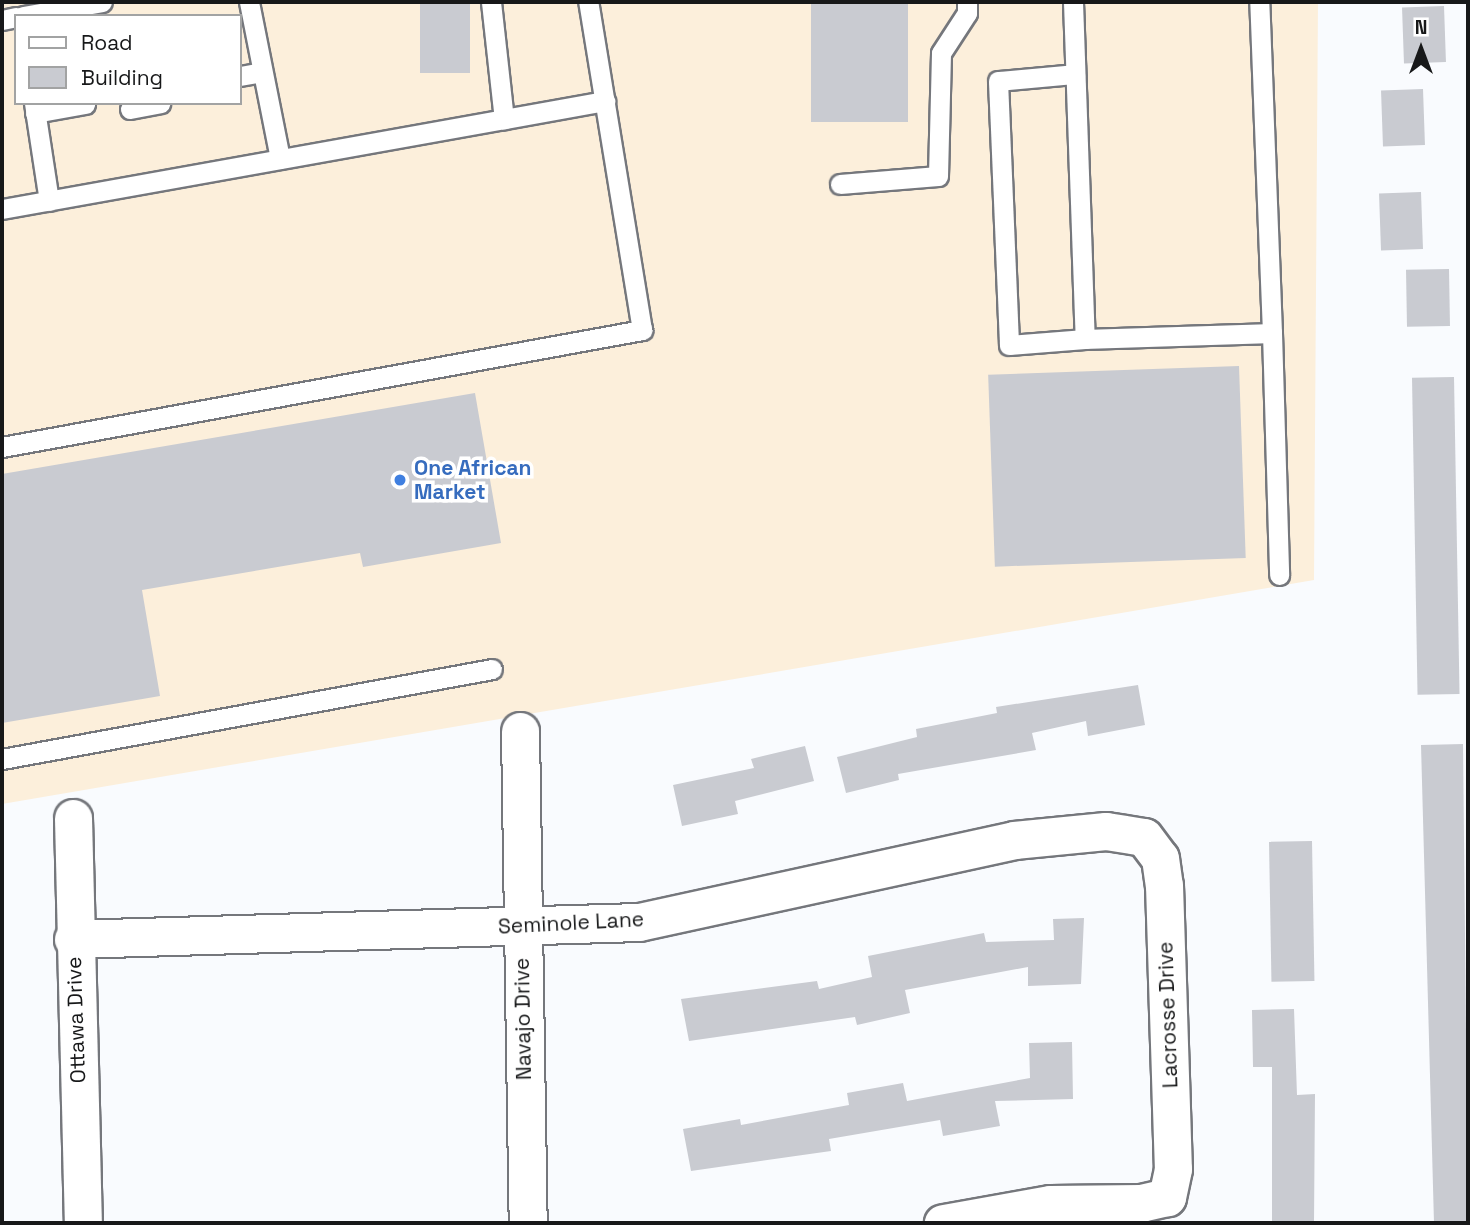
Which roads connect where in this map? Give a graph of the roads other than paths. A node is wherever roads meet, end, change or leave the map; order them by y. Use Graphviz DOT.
graph roads {
  1 [pos="102,2"];
  2 [pos="249,2"];
  3 [pos="491,2"];
  4 [pos="588,2"];
  5 [pos="967,2"];
  6 [pos="1073,2"];
  7 [pos="1259,2"];
  8 [pos="31,14"];
  9 [pos="262,72"];
  10 [pos="1075,74"];
  11 [pos="242,76"];
  12 [pos="605,101"];
  13 [pos="150,105"];
  14 [pos="45,107"];
  15 [pos="130,109"];
  16 [pos="87,111"];
  17 [pos="504,119"];
  18 [pos="280,159"];
  19 [pos="840,184"];
  20 [pos="49,201"];
  21 [pos="2,209"];
  22 [pos="1272,333"];
  23 [pos="1085,339"];
  24 [pos="2,447"];
  25 [pos="1279,575"];
  26 [pos="492,669"];
  27 [pos="520,731"];
  28 [pos="2,759"];
  29 [pos="73,818"];
  30 [pos="1144,837"];
  31 [pos="521,926"];
  32 [pos="73,939"];
  33 [pos="83,1223"];
  34 [pos="528,1223"];
  35 [pos="943,1223"];
  1 -- 8 [label="lane"];
  2 -- 9 [label="lane"];
  3 -- 17 [label="lane"];
  4 -- 12 [label="lane"];
  5 -- 19 [label="lane"];
  6 -- 10 [label="lane"];
  7 -- 22 [label="lane"];
  9 -- 11 [label="lane"];
  9 -- 18 [label="lane"];
  10 -- 23 [label="lane"];
  10 -- 23 [label="lane"];
  12 -- 17 [label="lane"];
  12 -- 24 [label="lane"];
  13 -- 15 [label="lane"];
  14 -- 16 [label="lane"];
  14 -- 20 [label="lane"];
  17 -- 18 [label="lane"];
  18 -- 20 [label="lane"];
  20 -- 21 [label="lane"];
  22 -- 23 [label="lane"];
  22 -- 25 [label="lane"];
  26 -- 28 [label="lane"];
  27 -- 31 [label="street, Navajo Drive"];
  29 -- 32 [label="street, Ottawa Drive"];
  30 -- 31 [label="street, Seminole Lane"];
  30 -- 35 [label="street, Lacrosse Drive"];
  31 -- 32 [label="street, Seminole Lane"];
  31 -- 34 [label="street, Navajo Drive"];
  32 -- 33 [label="street, Ottawa Drive"];
}
